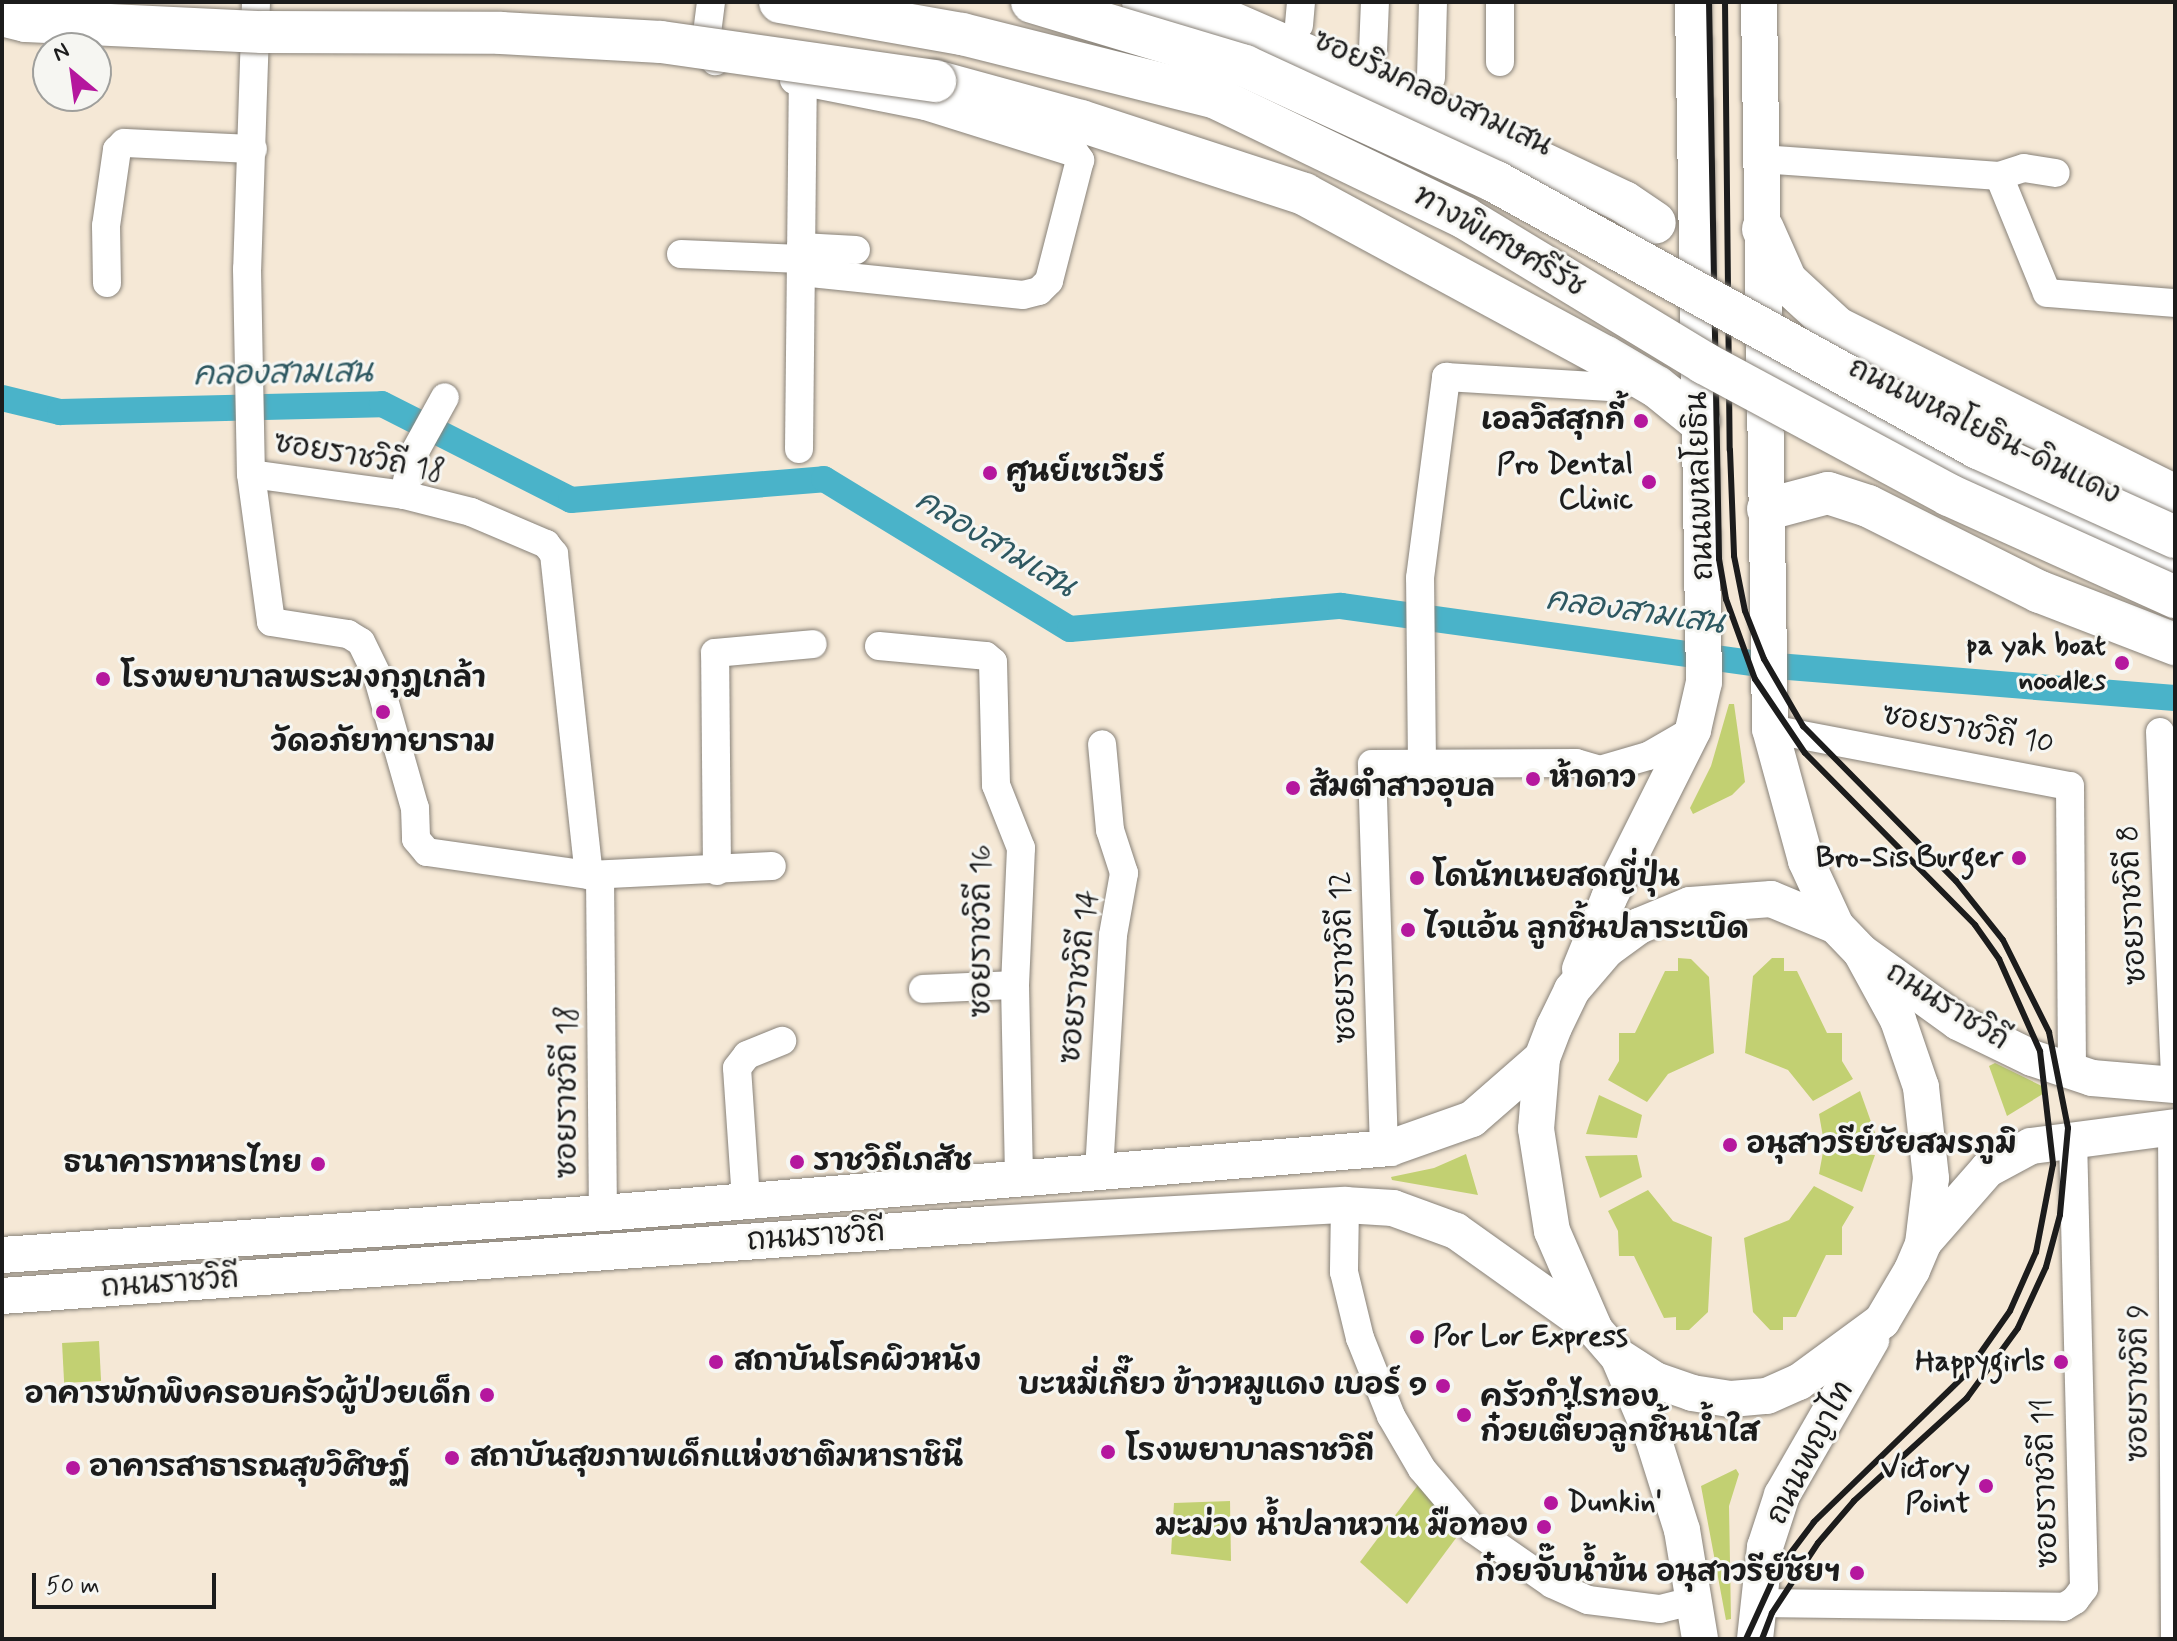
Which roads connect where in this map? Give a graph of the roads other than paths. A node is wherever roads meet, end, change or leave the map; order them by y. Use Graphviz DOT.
graph roads {
  1 [pos="256,2"];
  2 [pos="711,2"];
  3 [pos="780,2"];
  4 [pos="1032,2"];
  5 [pos="1136,2"];
  6 [pos="1184,2"];
  7 [pos="1375,2"];
  8 [pos="1433,2"];
  9 [pos="1500,2"];
  10 [pos="1693,2"];
  11 [pos="1759,2"];
  12 [pos="2,15"];
  13 [pos="2,31"];
  14 [pos="256,41"];
  15 [pos="705,49"];
  16 [pos="1500,62"];
  17 [pos="1355,72"];
  18 [pos="1431,78"];
  19 [pos="803,82"];
  20 [pos="253,149"];
  21 [pos="1761,159"];
  22 [pos="2056,173"];
  23 [pos="1999,176"];
  24 [pos="1655,223"];
  25 [pos="1763,229"];
  26 [pos="1695,230"];
  27 [pos="856,250"];
  28 [pos="681,254"];
  29 [pos="801,259"];
  30 [pos="107,283"];
  31 [pos="2175,303"];
  32 [pos="1765,361"];
  33 [pos="1644,379"];
  34 [pos="1954,390"];
  35 [pos="438,408"];
  36 [pos="1699,421"];
  37 [pos="1927,446"];
  38 [pos="799,449"];
  39 [pos="251,474"];
  40 [pos="404,495"];
  41 [pos="2175,496"];
  42 [pos="1768,509"];
  43 [pos="1892,518"];
  44 [pos="2175,537"];
  45 [pos="2175,561"];
  46 [pos="2175,597"];
  47 [pos="813,644"];
  48 [pos="2175,644"];
  49 [pos="879,646"];
  50 [pos="1770,729"];
  51 [pos="1693,730"];
  52 [pos="2160,732"];
  53 [pos="1102,744"];
  54 [pos="1422,764"];
  55 [pos="772,866"];
  56 [pos="717,871"];
  57 [pos="595,875"];
  58 [pos="1836,926"];
  59 [pos="1861,952"];
  60 [pos="1015,985"];
  61 [pos="923,989"];
  62 [pos="1572,990"];
  63 [pos="782,1041"];
  64 [pos="1542,1058"];
  65 [pos="2072,1062"];
  66 [pos="2175,1074"];
  67 [pos="2175,1085"];
  68 [pos="2174,1127"];
  69 [pos="2073,1137"];
  70 [pos="1384,1149"];
  71 [pos="1099,1171"];
  72 [pos="1019,1177"];
  73 [pos="746,1200"];
  74 [pos="1345,1205"];
  75 [pos="603,1213"];
  76 [pos="1923,1244"];
  77 [pos="2,1255"];
  78 [pos="2,1296"];
  79 [pos="1882,1321"];
  80 [pos="1606,1343"];
  81 [pos="1696,1600"];
  82 [pos="1757,1603"];
  83 [pos="1700,1639"];
  84 [pos="1755,1639"];
  85 [pos="2175,1639"];
  1 -- 14 [label="street, ซอยราชวิถี 18"];
  2 -- 15 [label="street"];
  3 -- 46 [label="highway, ทางพิเศษศรีรัช, bridge"];
  4 -- 44 [label="highway, ทางพิเศษศรีรัช, bridge"];
  5 -- 17 [label="street, ซอยริมคลองสามเสน"];
  6 -- 17 [label="highway"];
  7 -- 17 [label="street"];
  8 -- 18 [label="street"];
  9 -- 16 [label="street"];
  10 -- 26 [label="main road, ถนนพหลโยธิน"];
  11 -- 21 [label="main road"];
  12 -- 33 [label="highway, bridge"];
  13 -- 14 [label="street"];
  14 -- 15 [label="street"];
  14 -- 20 [label="street, ซอยราชวิถี 18"];
  15 -- 19 [label="street"];
  17 -- 24 [label="highway"];
  19 -- 29 [label="street"];
  19 -- 29 [label="street"];
  20 -- 30 [label="street"];
  20 -- 39 [label="street, ซอยราชวิถี 18"];
  21 -- 23 [label="street"];
  21 -- 25 [label="main road"];
  22 -- 23 [label="street"];
  23 -- 31 [label="street"];
  24 -- 26 [label="street"];
  25 -- 32 [label="main road"];
  25 -- 34 [label="highway"];
  26 -- 36 [label="main road, ถนนพหลโยธิน"];
  27 -- 29 [label="street"];
  28 -- 29 [label="street"];
  29 -- 38 [label="street"];
  32 -- 37 [label="street, ถนนพหลโยธิน-ดินแดง"];
  32 -- 42 [label="main road"];
  33 -- 36 [label="highway"];
  33 -- 54 [label="street"];
  34 -- 37 [label="street"];
  34 -- 41 [label="highway"];
  35 -- 40 [label="street"];
  36 -- 51 [label="main road, ถนนพหลโยธิน"];
  37 -- 43 [label="street"];
  37 -- 45 [label="street, ถนนพหลโยธิน-ดินแดง"];
  39 -- 40 [label="street, ซอยราชวิถี 18"];
  39 -- 57 [label="street"];
  40 -- 57 [label="street, ซอยราชวิถี 18"];
  42 -- 43 [label="highway"];
  42 -- 50 [label="main road"];
  43 -- 48 [label="highway"];
  47 -- 56 [label="street"];
  49 -- 60 [label="street, ซอยราชวิถี 16"];
  50 -- 58 [label="main road"];
  50 -- 65 [label="street, ซอยราชวิถี 10"];
  51 -- 54 [label="street"];
  51 -- 62 [label="main road, ถนนพหลโยธิน"];
  52 -- 66 [label="street, ซอยราชวิถี 8"];
  53 -- 71 [label="street, ซอยราชวิถี 14"];
  54 -- 70 [label="street, ซอยราชวิถี 12"];
  55 -- 56 [label="street"];
  56 -- 57 [label="street"];
  57 -- 75 [label="street, ซอยราชวิถี 18"];
  58 -- 59 [label="main road"];
  58 -- 62 [label="main road"];
  59 -- 67 [label="main road, ถนนราชวิถี"];
  59 -- 76 [label="main road"];
  60 -- 61 [label="street"];
  60 -- 72 [label="street, ซอยราชวิถี 16"];
  62 -- 64 [label="main road"];
  63 -- 73 [label="street"];
  64 -- 70 [label="main road, ถนนราชวิถี"];
  64 -- 80 [label="main road"];
  68 -- 69 [label="main road"];
  68 -- 85 [label="street, ซอยราชวิถี 9"];
  69 -- 76 [label="main road"];
  69 -- 82 [label="street, ซอยราชวิถี 11"];
  70 -- 71 [label="main road, ถนนราชวิถี"];
  71 -- 72 [label="main road, ถนนราชวิถี"];
  72 -- 73 [label="main road, ถนนราชวิถี"];
  73 -- 75 [label="main road, ถนนราชวิถี"];
  74 -- 78 [label="main road, ถนนราชวิถี"];
  74 -- 80 [label="main road, ถนนราชวิถี"];
  74 -- 81 [label="street"];
  75 -- 77 [label="main road, ถนนราชวิถี"];
  76 -- 79 [label="main road, ถนนพญาไท"];
  79 -- 80 [label="main road, ถนนราชวิถี"];
  79 -- 82 [label="main road, ถนนพญาไท"];
  80 -- 81 [label="main road"];
  81 -- 83 [label="main road"];
  82 -- 84 [label="main road, ถนนพญาไท"];
}
